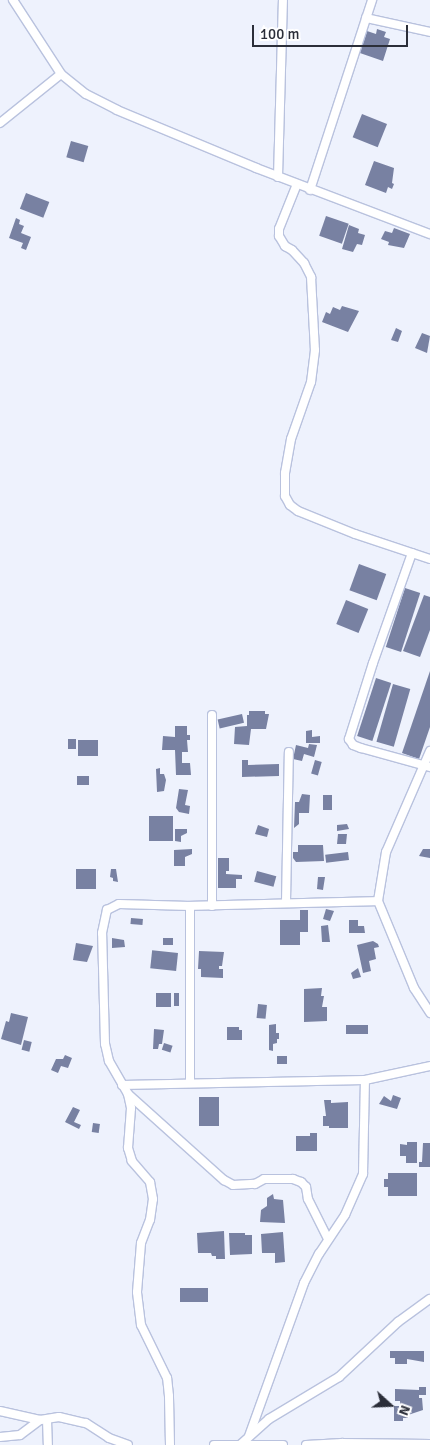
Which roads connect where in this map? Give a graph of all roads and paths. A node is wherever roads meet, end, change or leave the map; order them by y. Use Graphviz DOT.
graph roads {
  1 [pos="13,0"];
  2 [pos="283,0"];
  3 [pos="372,0"];
  4 [pos="366,18"];
  5 [pos="430,32"];
  6 [pos="61,74"];
  7 [pos="0,123"];
  8 [pos="278,177"];
  9 [pos="297,184"];
  10 [pos="310,190"];
  11 [pos="430,234"];
  12 [pos="412,552"];
  13 [pos="430,559"];
  14 [pos="212,715"];
  15 [pos="430,751"];
  16 [pos="289,752"];
  17 [pos="427,766"];
  18 [pos="378,901"];
  19 [pos="286,902"];
  20 [pos="190,906"];
  21 [pos="212,906"];
  22 [pos="430,1013"];
  23 [pos="430,1066"];
  24 [pos="365,1080"];
  25 [pos="190,1083"];
  26 [pos="122,1084"];
  27 [pos="128,1094"];
  28 [pos="328,1239"];
  29 [pos="430,1299"];
  30 [pos="0,1411"];
  31 [pos="44,1420"];
  32 [pos="249,1436"];
  33 [pos="0,1437"];
  34 [pos="342,1444"];
  35 [pos="430,1444"];
  36 [pos="48,1445"];
  37 [pos="128,1445"];
  38 [pos="170,1445"];
  39 [pos="214,1445"];
  40 [pos="240,1445"];
  41 [pos="283,1445"];
  42 [pos="306,1445"];
  1 -- 6 [label="street"];
  2 -- 8 [label="street"];
  3 -- 4 [label="street"];
  4 -- 5 [label="street"];
  4 -- 10 [label="street"];
  6 -- 7 [label="street"];
  6 -- 8 [label="street"];
  8 -- 9 [label="street"];
  9 -- 10 [label="street"];
  9 -- 12 [label="street"];
  10 -- 11 [label="street"];
  12 -- 13 [label="street"];
  12 -- 17 [label="street"];
  14 -- 21 [label="street"];
  15 -- 17 [label="street"];
  16 -- 19 [label="street"];
  17 -- 18 [label="street"];
  18 -- 19 [label="street"];
  18 -- 22 [label="street"];
  19 -- 21 [label="street"];
  20 -- 21 [label="street"];
  20 -- 25 [label="street"];
  20 -- 26 [label="street"];
  23 -- 24 [label="street"];
  24 -- 25 [label="street"];
  24 -- 28 [label="street"];
  25 -- 26 [label="street"];
  26 -- 27 [label="street"];
  27 -- 28 [label="street"];
  27 -- 38 [label="street"];
  28 -- 32 [label="street"];
  29 -- 32 [label="street"];
  30 -- 31 [label="street"];
  31 -- 33 [label="street"];
  31 -- 36 [label="street"];
  31 -- 37 [label="street"];
  32 -- 40 [label="street"];
  34 -- 35 [label="street"];
  34 -- 42 [label="street"];
  39 -- 40 [label="street"];
  40 -- 41 [label="street"];
}
